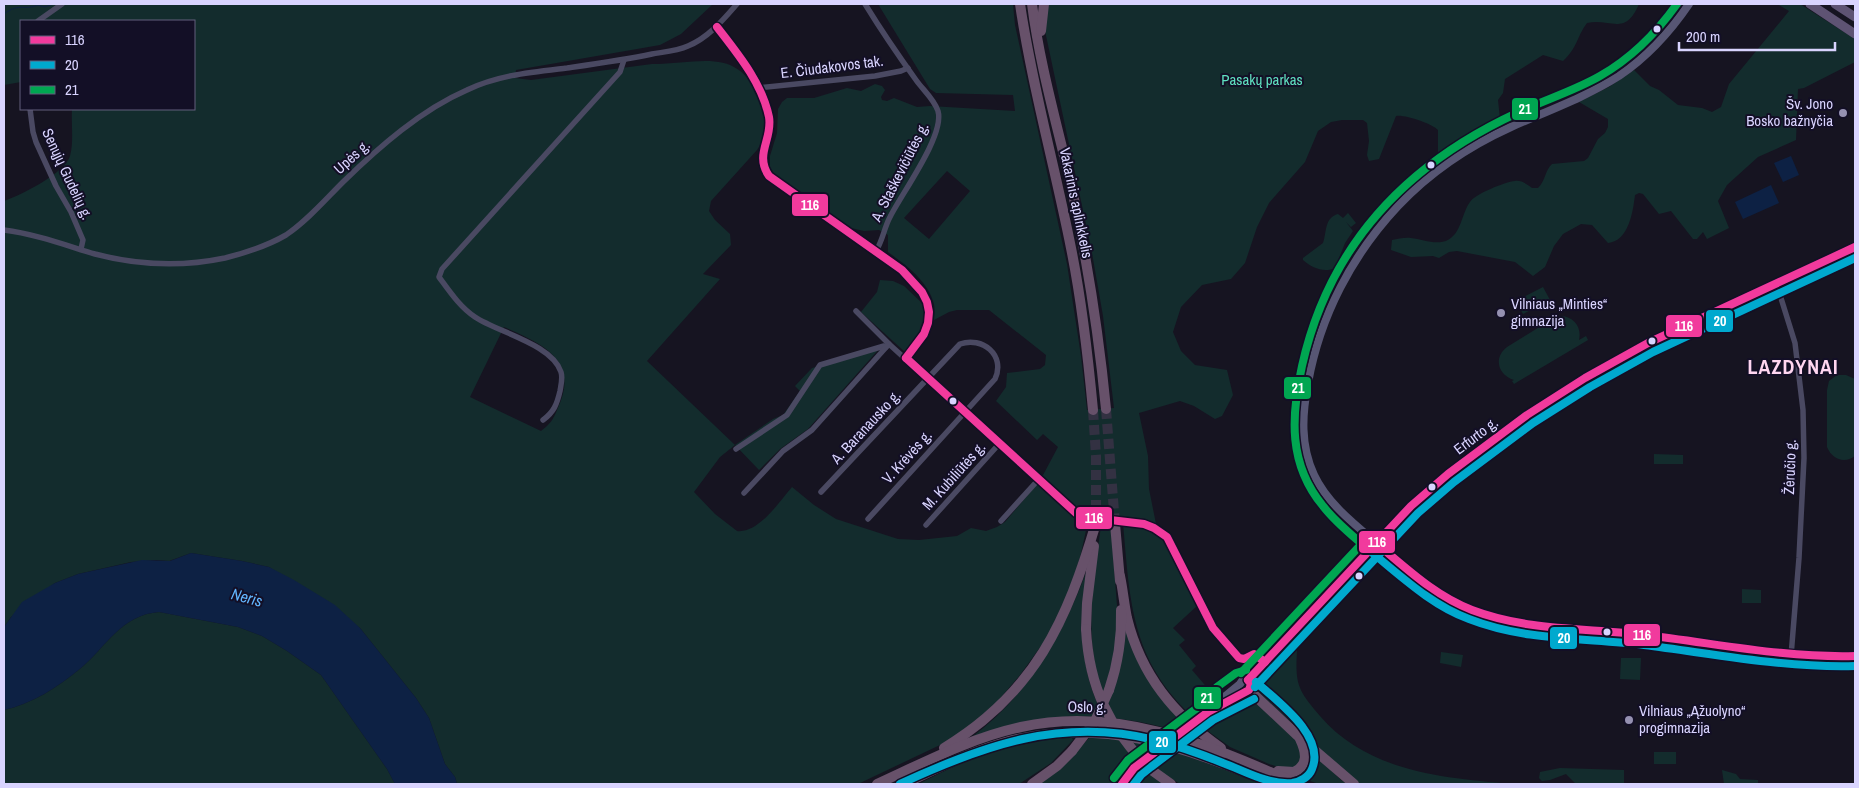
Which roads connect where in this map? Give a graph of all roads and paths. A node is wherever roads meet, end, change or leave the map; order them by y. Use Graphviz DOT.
graph roads {
  1 [pos="62,4"];
  2 [pos="737,4"];
  3 [pos="865,4"];
  4 [pos="1020,4"];
  5 [pos="1032,4"];
  6 [pos="1044,4"];
  7 [pos="1689,4"];
  8 [pos="1810,4"];
  9 [pos="1835,4"];
  10 [pos="1855,17"];
  11 [pos="39,20"];
  12 [pos="717,27"];
  13 [pos="1855,34"];
  14 [pos="1041,55"];
  15 [pos="624,60"];
  16 [pos="908,68"];
  17 [pos="758,88"];
  18 [pos="30,110"];
  19 [pos="4,230"];
  20 [pos="1855,247"];
  21 [pos="81,249"];
  22 [pos="876,251"];
  23 [pos="1776,282"];
  24 [pos="856,311"];
  25 [pos="888,345"];
  26 [pos="906,358"];
  27 [pos="929,378"];
  28 [pos="1106,409"];
  29 [pos="1093,410"];
  30 [pos="966,412"];
  31 [pos="543,420"];
  32 [pos="1000,444"];
  33 [pos="736,449"];
  34 [pos="1039,479"];
  35 [pos="821,492"];
  36 [pos="744,493"];
  37 [pos="868,519"];
  38 [pos="1001,521"];
  39 [pos="926,524"];
  40 [pos="1116,524"];
  41 [pos="1376,543"];
  42 [pos="1120,576"];
  43 [pos="1791,656"];
  44 [pos="1855,656"];
  45 [pos="1266,662"];
  46 [pos="1245,686"];
  47 [pos="1298,736"];
  48 [pos="1229,754"];
  49 [pos="1254,765"];
  50 [pos="909,768"];
  51 [pos="877,784"];
  52 [pos="904,784"];
  53 [pos="1032,784"];
  54 [pos="1122,784"];
  55 [pos="1171,784"];
  56 [pos="1275,784"];
  57 [pos="1298,784"];
  58 [pos="1354,784"];
  1 -- 11 [label="street"];
  2 -- 12 [label="street, Upės g."];
  3 -- 16 [label="street, A. Staškevičiūtės g."];
  4 -- 29 [label="highway, Vakarinis aplinkkelis"];
  5 -- 14 [label="highway, Vakarinis aplinkkelis"];
  6 -- 14 [label="highway"];
  7 -- 41 [label="street"];
  8 -- 13 [label="main road"];
  9 -- 10 [label="main road"];
  12 -- 15 [label="street, Upės g."];
  12 -- 17 [label="street"];
  14 -- 28 [label="highway, Vakarinis aplinkkelis"];
  15 -- 21 [label="street, Upės g."];
  15 -- 31 [label="street"];
  16 -- 17 [label="street, E. Čiudakovos tak."];
  16 -- 22 [label="street, A. Staškevičiūtės g."];
  17 -- 22 [label="street"];
  18 -- 21 [label="street, Senųjų Gudelių g."];
  19 -- 21 [label="street, Upės g."];
  20 -- 23 [label="street, Erfurto g."];
  22 -- 26 [label="street"];
  23 -- 41 [label="street, Erfurto g."];
  23 -- 43 [label="street, Žėručio g."];
  24 -- 25 [label="street"];
  25 -- 26 [label="street"];
  25 -- 33 [label="street"];
  25 -- 36 [label="street"];
  26 -- 27 [label="street"];
  27 -- 30 [label="street"];
  27 -- 30 [label="street, A. Baranausko g."];
  27 -- 35 [label="street, A. Baranausko g."];
  30 -- 32 [label="street"];
  30 -- 37 [label="street, V. Krėvės g."];
  32 -- 34 [label="street"];
  32 -- 39 [label="street, M. Kubiliūtės g."];
  34 -- 38 [label="street"];
  34 -- 45 [label="street"];
  40 -- 42 [label="highway"];
  41 -- 43 [label="street"];
  41 -- 45 [label="street, Erfurto g."];
  42 -- 48 [label="highway"];
  42 -- 53 [label="highway, bridge"];
  43 -- 44 [label="street"];
  45 -- 46 [label="street, Erfurto g."];
  46 -- 47 [label="highway"];
  46 -- 54 [label="street, Erfurto g., bridge"];
  47 -- 49 [label="highway"];
  47 -- 58 [label="highway"];
  48 -- 49 [label="highway, Oslo g."];
  48 -- 50 [label="highway, Oslo g."];
  49 -- 57 [label="highway, Oslo g."];
  50 -- 51 [label="highway, Oslo g."];
  50 -- 55 [label="highway, bridge"];
  52 -- 56 [label="highway, Oslo g."];
}
